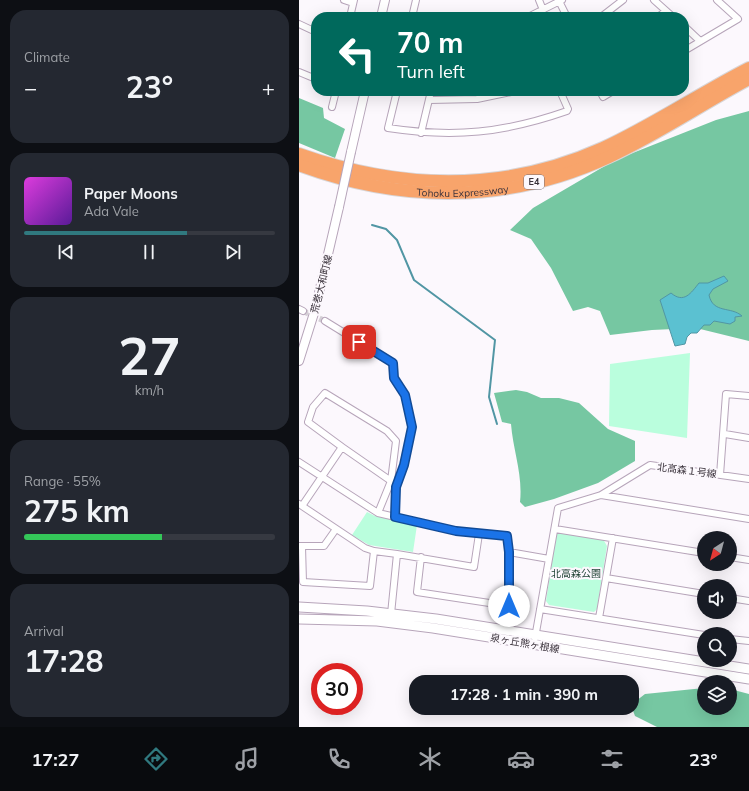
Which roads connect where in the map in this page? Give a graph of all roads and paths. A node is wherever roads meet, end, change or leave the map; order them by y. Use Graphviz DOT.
graph roads {
  1 [pos="344,0"];
  2 [pos="385,0"];
  3 [pos="417,0"];
  4 [pos="539,0"];
  5 [pos="623,0"];
  6 [pos="654,0"];
  7 [pos="561,1"];
  8 [pos="720,1"];
  9 [pos="353,2"];
  10 [pos="543,10"];
  11 [pos="666,11"];
  12 [pos="351,12"];
  13 [pos="382,12"];
  14 [pos="414,12"];
  15 [pos="539,12"];
  16 [pos="565,12"];
  17 [pos="607,12"];
  18 [pos="299,24"];
  19 [pos="311,30"];
  20 [pos="689,31"];
  21 [pos="700,41"];
  22 [pos="689,48"];
  23 [pos="749,68"];
  24 [pos="299,72"];
  25 [pos="311,77"];
  26 [pos="749,80"];
  27 [pos="335,96"];
  28 [pos="364,96"];
  29 [pos="396,96"];
  30 [pos="430,96"];
  31 [pos="492,96"];
  32 [pos="562,96"];
  33 [pos="429,100"];
  34 [pos="332,107"];
  35 [pos="421,133"];
  36 [pos="299,154"];
  37 [pos="299,165"];
  38 [pos="325,321"];
  39 [pos="299,361"];
  40 [pos="749,396"];
  41 [pos="725,434"];
  42 [pos="749,438"];
  43 [pos="342,447"];
  44 [pos="299,462"];
  45 [pos="720,474"];
  46 [pos="322,476"];
  47 [pos="749,479"];
  48 [pos="391,481"];
  49 [pos="601,495"];
  50 [pos="300,505"];
  51 [pos="378,513"];
  52 [pos="395,517"];
  53 [pos="749,519"];
  54 [pos="335,529"];
  55 [pos="555,529"];
  56 [pos="479,534"];
  57 [pos="613,538"];
  58 [pos="300,546"];
  59 [pos="374,551"];
  60 [pos="509,552"];
  61 [pos="697,552"];
  62 [pos="397,554"];
  63 [pos="421,557"];
  64 [pos="737,558"];
  65 [pos="549,559"];
  66 [pos="749,560"];
  67 [pos="607,578"];
  68 [pos="697,593"];
  69 [pos="737,599"];
  70 [pos="749,602"];
  71 [pos="299,607"];
  72 [pos="540,609"];
  73 [pos="391,614"];
  74 [pos="599,618"];
  75 [pos="299,619"];
  76 [pos="697,633"];
  77 [pos="536,635"];
  78 [pos="737,639"];
  79 [pos="749,642"];
  80 [pos="534,645"];
  81 [pos="749,669"];
  82 [pos="749,679"];
  1 -- 9 [label="street"];
  2 -- 13 [label="street"];
  3 -- 14 [label="street"];
  4 -- 10 [label="street"];
  5 -- 17 [label="street"];
  6 -- 11 [label="street"];
  7 -- 10 [label="street"];
  7 -- 16 [label="street"];
  8 -- 21 [label="street"];
  9 -- 12 [label="street"];
  10 -- 15 [label="street"];
  18 -- 19 [label="street"];
  20 -- 21 [label="street"];
  21 -- 22 [label="street"];
  23 -- 36 [label="highway, Tohoku Expressway / E4"];
  24 -- 25 [label="street"];
  26 -- 37 [label="highway, Tohoku Expressway / E4"];
  27 -- 34 [label="street"];
  28 -- 39 [label="street, 荒巻大和町線, bridge"];
  29 -- 35 [label="street"];
  30 -- 33 [label="street"];
  31 -- 33 [label="street"];
  32 -- 35 [label="street"];
  33 -- 35 [label="street"];
  38 -- 52 [label="street"];
  40 -- 41 [label="street"];
  41 -- 42 [label="street"];
  41 -- 45 [label="street"];
  43 -- 46 [label="street"];
  43 -- 48 [label="street"];
  43 -- 48 [label="street"];
  44 -- 46 [label="street"];
  45 -- 47 [label="street, 北高森１号線"];
  45 -- 49 [label="street, 北高森１号線"];
  46 -- 50 [label="street"];
  46 -- 51 [label="street"];
  48 -- 51 [label="street"];
  49 -- 53 [label="street"];
  49 -- 55 [label="street, 北高森１号線"];
  50 -- 54 [label="street"];
  51 -- 52 [label="street"];
  52 -- 56 [label="street"];
  54 -- 58 [label="street"];
  54 -- 59 [label="street"];
  55 -- 57 [label="street"];
  55 -- 65 [label="street, 北高森１号線"];
  56 -- 60 [label="street"];
  56 -- 63 [label="street"];
  57 -- 61 [label="street"];
  57 -- 67 [label="street"];
  58 -- 59 [label="street"];
  59 -- 62 [label="street"];
  60 -- 63 [label="street"];
  60 -- 65 [label="street"];
  62 -- 63 [label="street"];
  62 -- 73 [label="street"];
  64 -- 66 [label="street"];
  65 -- 72 [label="street, 北高森１号線"];
  67 -- 68 [label="street"];
  67 -- 74 [label="street"];
  69 -- 70 [label="street"];
  71 -- 73 [label="main road, 泉ヶ丘熊ヶ根線"];
  72 -- 74 [label="street"];
  72 -- 77 [label="street, 北高森１号線"];
  73 -- 77 [label="main road, 泉ヶ丘熊ヶ根線"];
  74 -- 76 [label="street"];
  75 -- 80 [label="main road, 泉ヶ丘熊ヶ根線"];
  77 -- 80 [label="street, 北高森１号線"];
  77 -- 81 [label="main road, 泉ヶ丘熊ヶ根線"];
  78 -- 79 [label="street"];
  80 -- 82 [label="main road, 泉ヶ丘熊ヶ根線"];
}
